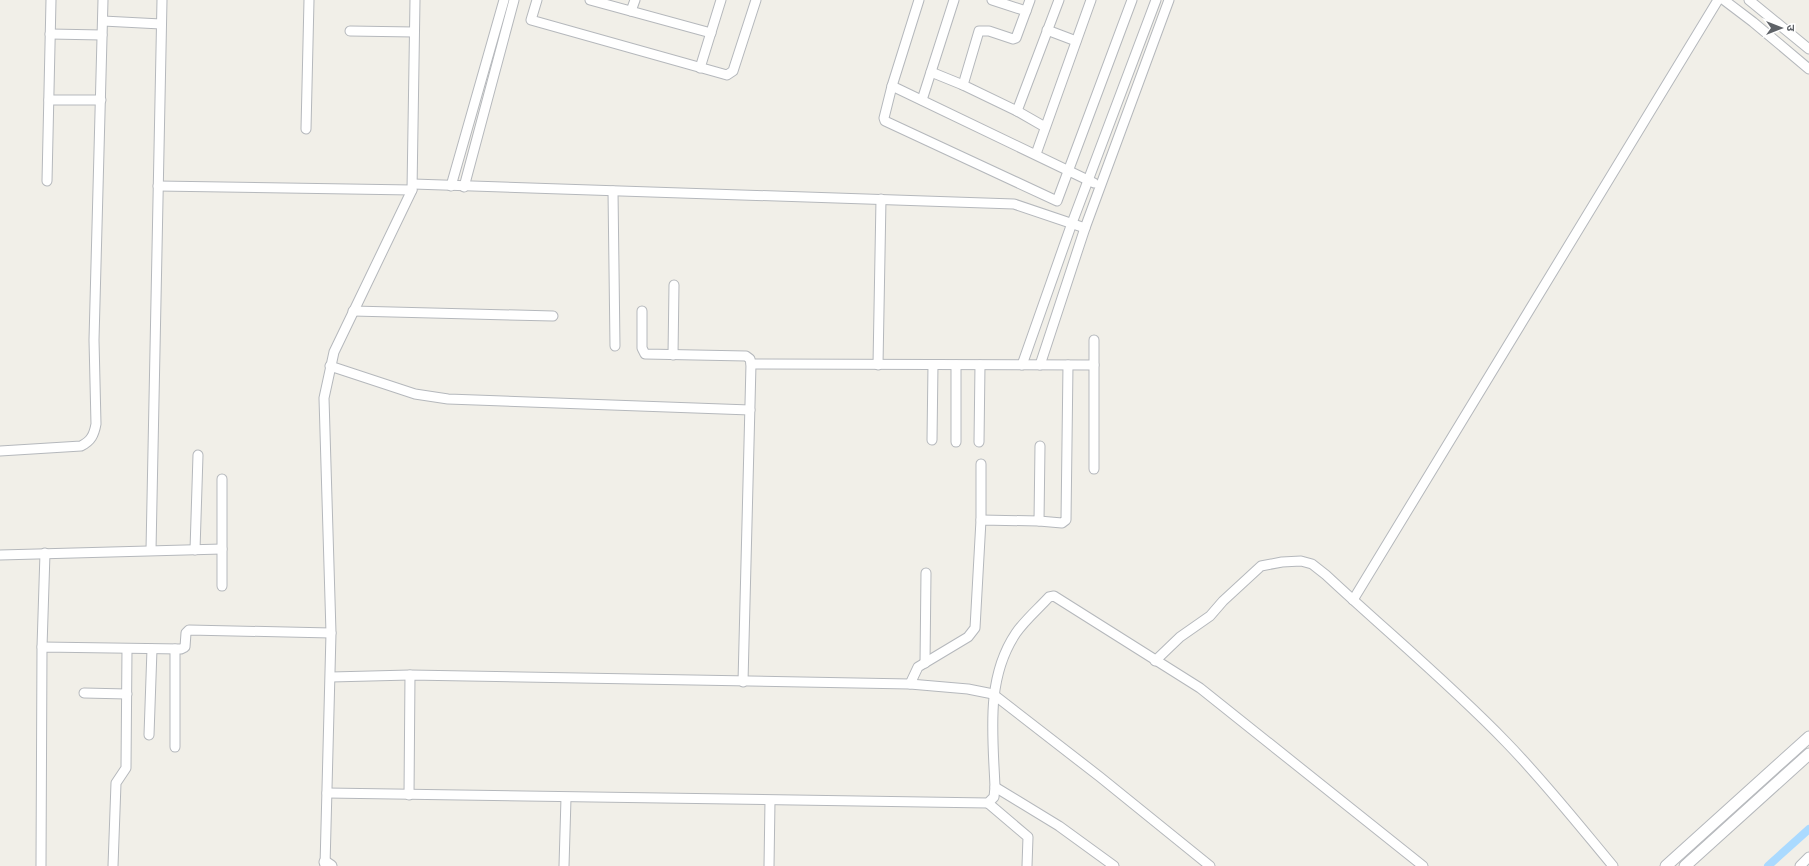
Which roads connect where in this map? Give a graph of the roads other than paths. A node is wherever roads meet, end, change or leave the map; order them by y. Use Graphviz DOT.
graph roads {
  1 [pos="51,0"];
  2 [pos="103,0"];
  3 [pos="162,0"];
  4 [pos="309,0"];
  5 [pos="415,0"];
  6 [pos="504,0"];
  7 [pos="514,0"];
  8 [pos="537,0"];
  9 [pos="590,0"];
  10 [pos="635,0"];
  11 [pos="721,0"];
  12 [pos="756,0"];
  13 [pos="919,0"];
  14 [pos="954,0"];
  15 [pos="992,0"];
  16 [pos="1030,0"];
  17 [pos="1059,0"];
  18 [pos="1091,0"];
  19 [pos="1132,0"];
  20 [pos="1156,0"];
  21 [pos="1168,0"];
  22 [pos="1718,0"];
  23 [pos="1724,0"];
  24 [pos="1749,0"];
  25 [pos="1026,11"];
  26 [pos="631,12"];
  27 [pos="103,21"];
  28 [pos="161,24"];
  29 [pos="1047,30"];
  30 [pos="350,31"];
  31 [pos="414,32"];
  32 [pos="711,33"];
  33 [pos="50,34"];
  34 [pos="102,35"];
  35 [pos="1076,42"];
  36 [pos="1809,49"];
  37 [pos="700,68"];
  38 [pos="1809,69"];
  39 [pos="931,72"];
  40 [pos="963,85"];
  41 [pos="892,86"];
  42 [pos="49,100"];
  43 [pos="101,100"];
  44 [pos="922,100"];
  45 [pos="1017,111"];
  46 [pos="1045,127"];
  47 [pos="306,129"];
  48 [pos="1036,154"];
  49 [pos="1070,170"];
  50 [pos="1090,180"];
  51 [pos="47,181"];
  52 [pos="158,186"];
  53 [pos="450,186"];
  54 [pos="1101,186"];
  55 [pos="412,187"];
  56 [pos="464,187"];
  57 [pos="613,191"];
  58 [pos="881,199"];
  59 [pos="1072,223"];
  60 [pos="1085,228"];
  61 [pos="674,286"];
  62 [pos="642,311"];
  63 [pos="353,312"];
  64 [pos="553,316"];
  65 [pos="1094,340"];
  66 [pos="614,346"];
  67 [pos="673,355"];
  68 [pos="751,364"];
  69 [pos="878,364"];
  70 [pos="1040,364"];
  71 [pos="933,365"];
  72 [pos="956,365"];
  73 [pos="980,365"];
  74 [pos="1022,365"];
  75 [pos="1068,365"];
  76 [pos="330,366"];
  77 [pos="1094,366"];
  78 [pos="750,410"];
  79 [pos="932,440"];
  80 [pos="956,442"];
  81 [pos="979,442"];
  82 [pos="1040,446"];
  83 [pos="0,451"];
  84 [pos="198,455"];
  85 [pos="981,464"];
  86 [pos="1094,469"];
  87 [pos="222,479"];
  88 [pos="981,520"];
  89 [pos="1039,521"];
  90 [pos="222,549"];
  91 [pos="151,550"];
  92 [pos="196,550"];
  93 [pos="45,553"];
  94 [pos="0,554"];
  95 [pos="926,573"];
  96 [pos="222,586"];
  97 [pos="1353,600"];
  98 [pos="331,633"];
  99 [pos="42,648"];
  100 [pos="127,649"];
  101 [pos="152,649"];
  102 [pos="175,649"];
  103 [pos="1155,661"];
  104 [pos="925,662"];
  105 [pos="410,675"];
  106 [pos="331,677"];
  107 [pos="912,678"];
  108 [pos="743,682"];
  109 [pos="84,693"];
  110 [pos="127,694"];
  111 [pos="993,694"];
  112 [pos="149,735"];
  113 [pos="1809,737"];
  114 [pos="175,747"];
  115 [pos="1809,754"];
  116 [pos="995,787"];
  117 [pos="327,793"];
  118 [pos="409,795"];
  119 [pos="566,798"];
  120 [pos="770,801"];
  121 [pos="988,803"];
  122 [pos="1809,857"];
  123 [pos="327,865"];
  124 [pos="41,866"];
  125 [pos="113,866"];
  126 [pos="564,866"];
  127 [pos="769,866"];
  128 [pos="1027,866"];
  129 [pos="1114,866"];
  130 [pos="1210,866"];
  131 [pos="1424,866"];
  132 [pos="1613,866"];
  133 [pos="1666,866"];
  134 [pos="1685,866"];
  135 [pos="1800,866"];
  1 -- 33 [label="street"];
  2 -- 27 [label="street"];
  3 -- 28 [label="street"];
  4 -- 47 [label="street"];
  5 -- 31 [label="street"];
  6 -- 53 [label="street"];
  7 -- 56 [label="street"];
  8 -- 37 [label="street"];
  9 -- 26 [label="street"];
  10 -- 26 [label="street"];
  11 -- 32 [label="street"];
  12 -- 37 [label="street"];
  13 -- 41 [label="street"];
  14 -- 39 [label="street"];
  15 -- 25 [label="street"];
  16 -- 25 [label="street"];
  17 -- 29 [label="street"];
  18 -- 35 [label="street"];
  19 -- 49 [label="street"];
  20 -- 50 [label="street"];
  21 -- 54 [label="street"];
  22 -- 97 [label="street"];
  23 -- 38 [label="street"];
  24 -- 36 [label="street"];
  25 -- 40 [label="street"];
  26 -- 32 [label="street"];
  27 -- 28 [label="street"];
  27 -- 34 [label="street"];
  28 -- 52 [label="street"];
  29 -- 35 [label="street"];
  29 -- 45 [label="street"];
  30 -- 31 [label="street"];
  31 -- 55 [label="street"];
  32 -- 37 [label="street"];
  33 -- 34 [label="street"];
  33 -- 42 [label="street"];
  34 -- 43 [label="street"];
  35 -- 46 [label="street"];
  39 -- 40 [label="street"];
  39 -- 44 [label="street"];
  40 -- 45 [label="street"];
  41 -- 44 [label="street"];
  41 -- 49 [label="street"];
  42 -- 43 [label="street"];
  42 -- 51 [label="street"];
  43 -- 83 [label="street"];
  44 -- 48 [label="street"];
  45 -- 46 [label="street"];
  46 -- 48 [label="street"];
  48 -- 49 [label="street"];
  49 -- 50 [label="street"];
  50 -- 54 [label="street"];
  50 -- 59 [label="street"];
  52 -- 55 [label="street"];
  52 -- 91 [label="street"];
  53 -- 55 [label="street"];
  53 -- 56 [label="street"];
  54 -- 60 [label="street"];
  55 -- 63 [label="street"];
  56 -- 57 [label="street"];
  57 -- 58 [label="street"];
  57 -- 66 [label="street"];
  58 -- 59 [label="street"];
  58 -- 69 [label="street"];
  59 -- 60 [label="street"];
  59 -- 74 [label="street"];
  60 -- 70 [label="street"];
  61 -- 67 [label="street"];
  62 -- 67 [label="street"];
  63 -- 64 [label="street"];
  63 -- 76 [label="street"];
  65 -- 77 [label="street"];
  67 -- 68 [label="street"];
  68 -- 69 [label="street"];
  68 -- 78 [label="street"];
  69 -- 71 [label="street"];
  70 -- 74 [label="street"];
  70 -- 75 [label="street"];
  71 -- 72 [label="street"];
  71 -- 79 [label="street"];
  72 -- 73 [label="street"];
  72 -- 80 [label="street"];
  73 -- 74 [label="street"];
  73 -- 81 [label="street"];
  75 -- 77 [label="street"];
  75 -- 89 [label="street"];
  76 -- 78 [label="street"];
  76 -- 98 [label="street"];
  77 -- 86 [label="street"];
  78 -- 108 [label="street"];
  82 -- 89 [label="street"];
  84 -- 92 [label="street"];
  85 -- 88 [label="street"];
  87 -- 90 [label="street"];
  88 -- 89 [label="street"];
  88 -- 104 [label="street"];
  90 -- 92 [label="street"];
  90 -- 96 [label="street"];
  91 -- 92 [label="street"];
  91 -- 93 [label="street"];
  93 -- 94 [label="street"];
  93 -- 99 [label="street"];
  95 -- 104 [label="street"];
  97 -- 103 [label="street"];
  97 -- 132 [label="street"];
  98 -- 102 [label="street"];
  98 -- 106 [label="street"];
  99 -- 100 [label="street"];
  99 -- 124 [label="street"];
  100 -- 101 [label="street"];
  100 -- 110 [label="street"];
  101 -- 102 [label="street"];
  101 -- 112 [label="street"];
  102 -- 114 [label="street"];
  103 -- 111 [label="street"];
  103 -- 131 [label="street"];
  104 -- 107 [label="street"];
  105 -- 106 [label="street"];
  105 -- 108 [label="street"];
  105 -- 118 [label="street"];
  106 -- 117 [label="street"];
  107 -- 108 [label="street"];
  107 -- 111 [label="street"];
  109 -- 110 [label="street"];
  110 -- 125 [label="street"];
  111 -- 116 [label="street"];
  111 -- 130 [label="street"];
  113 -- 133 [label="street"];
  115 -- 134 [label="street"];
  116 -- 121 [label="street"];
  116 -- 129 [label="street"];
  117 -- 118 [label="street"];
  117 -- 123 [label="street"];
  118 -- 119 [label="street"];
  119 -- 120 [label="street"];
  119 -- 126 [label="street"];
  120 -- 121 [label="street"];
  120 -- 127 [label="street"];
  121 -- 128 [label="street"];
  122 -- 135 [label="street"];
}
